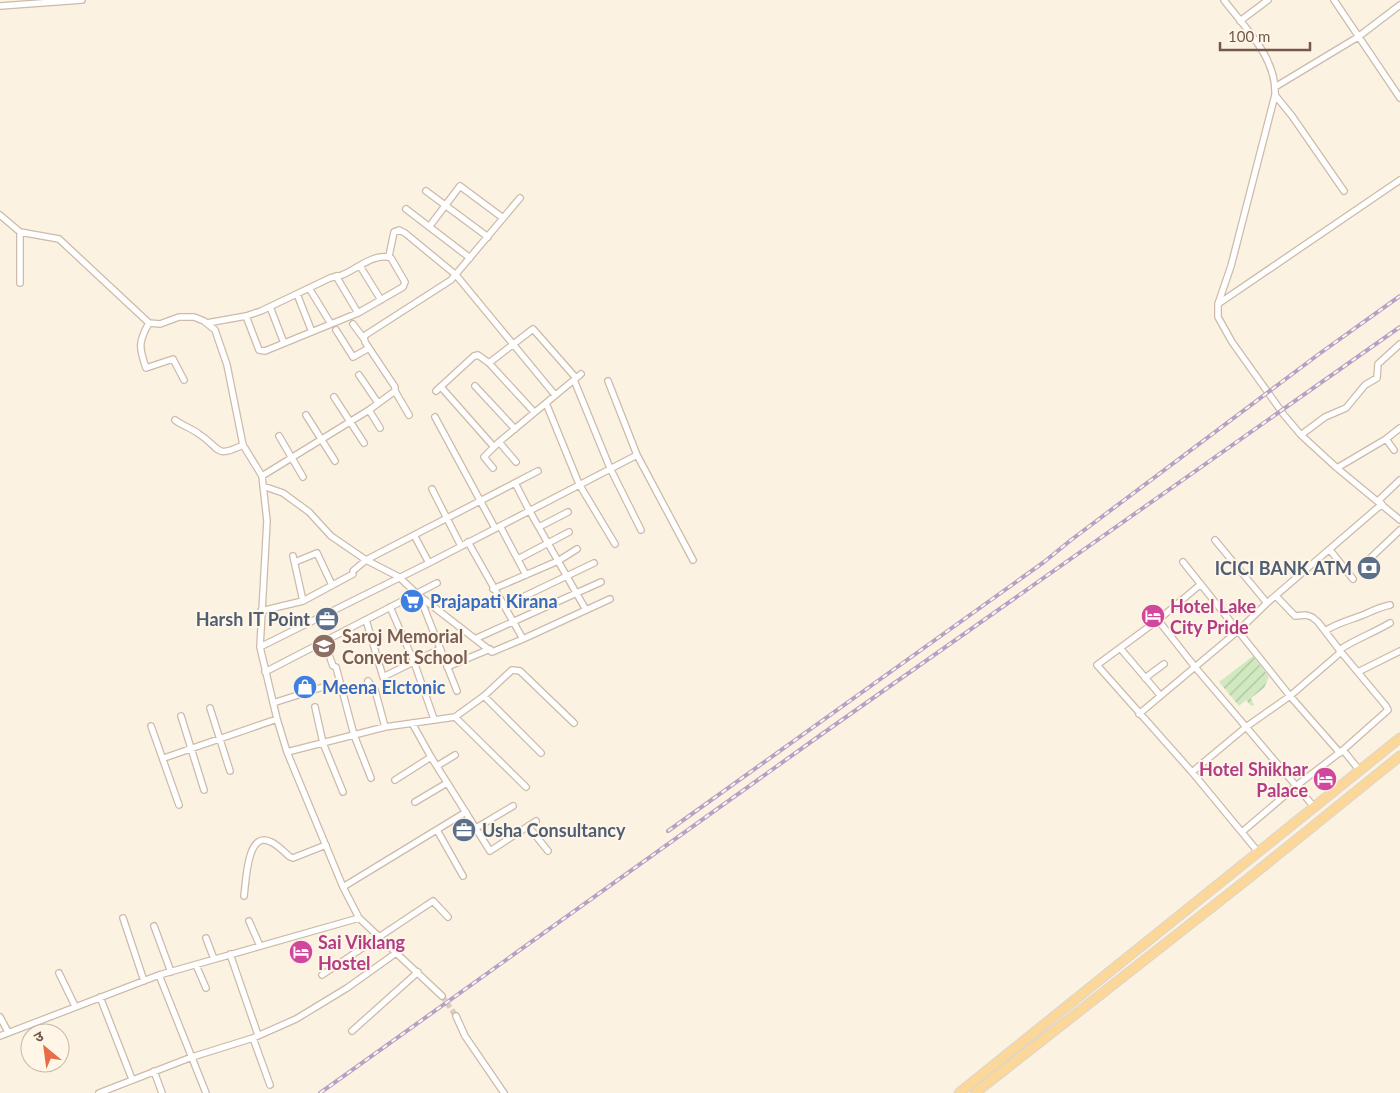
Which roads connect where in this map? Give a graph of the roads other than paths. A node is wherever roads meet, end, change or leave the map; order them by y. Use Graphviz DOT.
graph roads {
  1 [pos="82,0"];
  2 [pos="1224,0"];
  3 [pos="1268,0"];
  4 [pos="1334,0"];
  5 [pos="29,2"];
  6 [pos="1400,5"];
  7 [pos="0,6"];
  8 [pos="1240,21"];
  9 [pos="1358,37"];
  10 [pos="1276,87"];
  11 [pos="1275,95"];
  12 [pos="1400,98"];
  13 [pos="1400,180"];
  14 [pos="426,191"];
  15 [pos="1344,191"];
  16 [pos="520,198"];
  17 [pos="445,205"];
  18 [pos="406,209"];
  19 [pos="0,215"];
  20 [pos="503,218"];
  21 [pos="429,227"];
  22 [pos="20,232"];
  23 [pos="488,237"];
  24 [pos="389,256"];
  25 [pos="470,258"];
  26 [pos="360,266"];
  27 [pos="456,275"];
  28 [pos="336,276"];
  29 [pos="20,283"];
  30 [pos="309,288"];
  31 [pos="297,294"];
  32 [pos="381,300"];
  33 [pos="1218,304"];
  34 [pos="270,307"];
  35 [pos="358,313"];
  36 [pos="246,316"];
  37 [pos="149,323"];
  38 [pos="206,323"];
  39 [pos="331,324"];
  40 [pos="353,324"];
  41 [pos="336,330"];
  42 [pos="312,332"];
  43 [pos="364,339"];
  44 [pos="284,343"];
  45 [pos="513,343"];
  46 [pos="1400,344"];
  47 [pos="369,348"];
  48 [pos="489,363"];
  49 [pos="359,375"];
  50 [pos="577,377"];
  51 [pos="184,380"];
  52 [pos="608,381"];
  53 [pos="475,386"];
  54 [pos="395,391"];
  55 [pos="555,395"];
  56 [pos="334,397"];
  57 [pos="378,403"];
  58 [pos="546,403"];
  59 [pos="369,410"];
  60 [pos="534,412"];
  61 [pos="306,415"];
  62 [pos="409,415"];
  63 [pos="436,418"];
  64 [pos="175,420"];
  65 [pos="350,422"];
  66 [pos="380,428"];
  67 [pos="1400,428"];
  68 [pos="515,429"];
  69 [pos="1301,435"];
  70 [pos="279,436"];
  71 [pos="322,439"];
  72 [pos="1386,439"];
  73 [pos="364,443"];
  74 [pos="497,445"];
  75 [pos="243,446"];
  76 [pos="1394,450"];
  77 [pos="637,455"];
  78 [pos="292,458"];
  79 [pos="334,461"];
  80 [pos="516,462"];
  81 [pos="493,468"];
  82 [pos="610,468"];
  83 [pos="1337,468"];
  84 [pos="538,471"];
  85 [pos="262,476"];
  86 [pos="303,477"];
  87 [pos="1400,480"];
  88 [pos="515,483"];
  89 [pos="579,484"];
  90 [pos="263,486"];
  91 [pos="432,489"];
  92 [pos="480,501"];
  93 [pos="1380,502"];
  94 [pos="529,510"];
  95 [pos="568,512"];
  96 [pos="447,518"];
  97 [pos="1400,520"];
  98 [pos="497,527"];
  99 [pos="539,527"];
  100 [pos="641,530"];
  101 [pos="1400,530"];
  102 [pos="569,532"];
  103 [pos="414,535"];
  104 [pos="1216,540"];
  105 [pos="468,542"];
  106 [pos="548,543"];
  107 [pos="615,544"];
  108 [pos="461,546"];
  109 [pos="577,549"];
  110 [pos="1330,550"];
  111 [pos="518,559"];
  112 [pos="366,560"];
  113 [pos="558,560"];
  114 [pos="693,560"];
  115 [pos="1183,562"];
  116 [pos="429,563"];
  117 [pos="594,563"];
  118 [pos="1360,567"];
  119 [pos="526,575"];
  120 [pos="399,576"];
  121 [pos="567,576"];
  122 [pos="1353,579"];
  123 [pos="600,582"];
  124 [pos="437,583"];
  125 [pos="1201,584"];
  126 [pos="332,585"];
  127 [pos="493,589"];
  128 [pos="418,594"];
  129 [pos="577,594"];
  130 [pos="1276,596"];
  131 [pos="610,599"];
  132 [pos="303,601"];
  133 [pos="1267,603"];
  134 [pos="1390,605"];
  135 [pos="504,606"];
  136 [pos="390,608"];
  137 [pos="586,610"];
  138 [pos="261,612"];
  139 [pos="366,620"];
  140 [pos="1158,620"];
  141 [pos="513,622"];
  142 [pos="1390,623"];
  143 [pos="1239,630"];
  144 [pos="1325,631"];
  145 [pos="477,638"];
  146 [pos="523,639"];
  147 [pos="326,641"];
  148 [pos="260,647"];
  149 [pos="1120,648"];
  150 [pos="440,649"];
  151 [pos="490,649"];
  152 [pos="1340,651"];
  153 [pos="1400,651"];
  154 [pos="414,662"];
  155 [pos="1164,664"];
  156 [pos="447,667"];
  157 [pos="1195,667"];
  158 [pos="265,672"];
  159 [pos="1358,672"];
  160 [pos="1145,678"];
  161 [pos="368,681"];
  162 [pos="323,687"];
  163 [pos="457,691"];
  164 [pos="1160,695"];
  165 [pos="484,696"];
  166 [pos="1290,696"];
  167 [pos="273,703"];
  168 [pos="315,707"];
  169 [pos="210,708"];
  170 [pos="1139,714"];
  171 [pos="181,716"];
  172 [pos="455,717"];
  173 [pos="277,719"];
  174 [pos="434,719"];
  175 [pos="412,723"];
  176 [pos="574,723"];
  177 [pos="151,726"];
  178 [pos="1246,727"];
  179 [pos="385,728"];
  180 [pos="354,735"];
  181 [pos="1400,738"];
  182 [pos="220,739"];
  183 [pos="323,743"];
  184 [pos="191,749"];
  185 [pos="1341,751"];
  186 [pos="287,752"];
  187 [pos="541,754"];
  188 [pos="455,755"];
  189 [pos="431,757"];
  190 [pos="164,758"];
  191 [pos="1399,758"];
  192 [pos="437,766"];
  193 [pos="230,771"];
  194 [pos="1360,771"];
  195 [pos="1192,772"];
  196 [pos="371,778"];
  197 [pos="395,780"];
  198 [pos="447,783"];
  199 [pos="1296,786"];
  200 [pos="526,787"];
  201 [pos="204,790"];
  202 [pos="343,792"];
  203 [pos="415,802"];
  204 [pos="179,805"];
  205 [pos="513,806"];
  206 [pos="1315,808"];
  207 [pos="466,812"];
  208 [pos="536,821"];
  209 [pos="528,826"];
  210 [pos="476,828"];
  211 [pos="437,830"];
  212 [pos="1242,832"];
  213 [pos="326,845"];
  214 [pos="548,851"];
  215 [pos="1259,853"];
  216 [pos="463,876"];
  217 [pos="344,887"];
  218 [pos="244,896"];
  219 [pos="448,917"];
  220 [pos="123,918"];
  221 [pos="359,918"];
  222 [pos="249,921"];
  223 [pos="154,926"];
  224 [pos="380,936"];
  225 [pos="206,938"];
  226 [pos="260,946"];
  227 [pos="396,953"];
  228 [pos="230,954"];
  229 [pos="214,959"];
  230 [pos="196,964"];
  231 [pos="171,972"];
  232 [pos="418,972"];
  233 [pos="59,973"];
  234 [pos="159,975"];
  235 [pos="322,975"];
  236 [pos="144,981"];
  237 [pos="206,988"];
  238 [pos="442,996"];
  239 [pos="100,997"];
  240 [pos="75,1006"];
  241 [pos="456,1016"];
  242 [pos="0,1017"];
  243 [pos="352,1031"];
  244 [pos="8,1032"];
  245 [pos="0,1036"];
  246 [pos="256,1036"];
  247 [pos="192,1057"];
  248 [pos="154,1071"];
  249 [pos="132,1079"];
  250 [pos="270,1085"];
  251 [pos="973,1090"];
  252 [pos="99,1093"];
  253 [pos="162,1093"];
  254 [pos="206,1093"];
  255 [pos="504,1093"];
  256 [pos="959,1093"];
  1 -- 5 [label="street"];
  2 -- 8 [label="street"];
  3 -- 8 [label="street"];
  4 -- 9 [label="street"];
  5 -- 7 [label="street"];
  6 -- 9 [label="street"];
  8 -- 10 [label="street"];
  9 -- 10 [label="street"];
  9 -- 12 [label="street"];
  10 -- 11 [label="street"];
  11 -- 15 [label="street"];
  11 -- 33 [label="street"];
  13 -- 33 [label="street"];
  14 -- 17 [label="street"];
  16 -- 20 [label="street"];
  17 -- 20 [label="street"];
  17 -- 21 [label="street"];
  17 -- 23 [label="street"];
  18 -- 21 [label="street"];
  19 -- 22 [label="street"];
  20 -- 23 [label="street"];
  21 -- 25 [label="street"];
  22 -- 29 [label="street"];
  22 -- 37 [label="street"];
  23 -- 25 [label="street"];
  24 -- 26 [label="street"];
  24 -- 27 [label="street"];
  24 -- 32 [label="street"];
  25 -- 27 [label="street"];
  26 -- 28 [label="street"];
  26 -- 32 [label="street"];
  27 -- 43 [label="street"];
  27 -- 45 [label="street"];
  28 -- 30 [label="street"];
  28 -- 35 [label="street"];
  30 -- 31 [label="street"];
  30 -- 39 [label="street"];
  31 -- 34 [label="street"];
  31 -- 42 [label="street"];
  32 -- 35 [label="street"];
  33 -- 69 [label="street"];
  34 -- 36 [label="street"];
  34 -- 44 [label="street"];
  35 -- 39 [label="street"];
  36 -- 38 [label="street"];
  36 -- 44 [label="street"];
  37 -- 38 [label="street"];
  37 -- 51 [label="street"];
  38 -- 75 [label="street"];
  39 -- 42 [label="street"];
  40 -- 43 [label="street"];
  41 -- 47 [label="street"];
  42 -- 44 [label="street"];
  43 -- 47 [label="street"];
  45 -- 48 [label="street"];
  45 -- 50 [label="street"];
  45 -- 55 [label="street"];
  46 -- 69 [label="street"];
  47 -- 54 [label="street"];
  48 -- 60 [label="street"];
  48 -- 74 [label="street"];
  49 -- 57 [label="street"];
  50 -- 55 [label="street"];
  50 -- 82 [label="street"];
  52 -- 77 [label="street"];
  53 -- 68 [label="street"];
  54 -- 57 [label="street"];
  54 -- 62 [label="street"];
  55 -- 58 [label="street"];
  56 -- 65 [label="street"];
  57 -- 59 [label="street"];
  58 -- 60 [label="street"];
  58 -- 89 [label="street"];
  59 -- 65 [label="street"];
  59 -- 66 [label="street"];
  60 -- 68 [label="street"];
  61 -- 71 [label="street"];
  63 -- 92 [label="street"];
  64 -- 75 [label="street"];
  65 -- 71 [label="street"];
  65 -- 73 [label="street"];
  67 -- 72 [label="street"];
  68 -- 74 [label="street"];
  69 -- 83 [label="street"];
  70 -- 78 [label="street"];
  71 -- 78 [label="street"];
  71 -- 79 [label="street"];
  72 -- 76 [label="street"];
  72 -- 83 [label="street"];
  74 -- 80 [label="street"];
  74 -- 81 [label="street"];
  75 -- 85 [label="street"];
  77 -- 82 [label="street"];
  77 -- 114 [label="street"];
  78 -- 85 [label="street"];
  78 -- 86 [label="street"];
  82 -- 89 [label="street"];
  82 -- 100 [label="street"];
  83 -- 93 [label="street"];
  84 -- 88 [label="street"];
  85 -- 90 [label="street"];
  87 -- 93 [label="street"];
  88 -- 92 [label="street"];
  88 -- 94 [label="street"];
  89 -- 94 [label="street"];
  89 -- 107 [label="street"];
  90 -- 112 [label="street"];
  90 -- 138 [label="street"];
  91 -- 96 [label="street"];
  92 -- 96 [label="street"];
  92 -- 98 [label="street"];
  93 -- 97 [label="street"];
  93 -- 110 [label="street"];
  94 -- 98 [label="street"];
  94 -- 99 [label="street"];
  95 -- 99 [label="street"];
  96 -- 103 [label="street"];
  96 -- 108 [label="street"];
  98 -- 105 [label="street"];
  98 -- 111 [label="street"];
  99 -- 106 [label="street"];
  101 -- 118 [label="street"];
  102 -- 106 [label="street"];
  103 -- 112 [label="street"];
  103 -- 116 [label="street"];
  104 -- 133 [label="street"];
  105 -- 108 [label="street"];
  105 -- 127 [label="street"];
  106 -- 111 [label="street"];
  106 -- 113 [label="street"];
  108 -- 116 [label="street"];
  109 -- 113 [label="street"];
  110 -- 122 [label="street"];
  110 -- 130 [label="street"];
  111 -- 119 [label="street"];
  112 -- 120 [label="street"];
  112 -- 126 [label="street"];
  113 -- 119 [label="street"];
  113 -- 121 [label="street"];
  115 -- 125 [label="street"];
  116 -- 120 [label="street"];
  117 -- 121 [label="street"];
  119 -- 127 [label="street"];
  120 -- 128 [label="street"];
  120 -- 148 [label="street"];
  121 -- 129 [label="street"];
  121 -- 135 [label="street"];
  123 -- 129 [label="street"];
  124 -- 128 [label="street"];
  125 -- 140 [label="street"];
  125 -- 143 [label="street"];
  126 -- 132 [label="street"];
  126 -- 132 [label="street"];
  127 -- 135 [label="street"];
  128 -- 136 [label="street"];
  128 -- 145 [label="street"];
  128 -- 150 [label="street"];
  129 -- 137 [label="street"];
  129 -- 141 [label="street"];
  130 -- 133 [label="street"];
  130 -- 144 [label="street"];
  131 -- 137 [label="street"];
  132 -- 138 [label="street"];
  133 -- 143 [label="street"];
  134 -- 144 [label="street"];
  135 -- 141 [label="street"];
  136 -- 139 [label="street"];
  136 -- 154 [label="street"];
  137 -- 146 [label="street"];
  138 -- 148 [label="street"];
  139 -- 147 [label="street"];
  139 -- 154 [label="street"];
  140 -- 149 [label="street"];
  140 -- 157 [label="street"];
  141 -- 145 [label="street"];
  141 -- 146 [label="street"];
  142 -- 152 [label="street"];
  143 -- 157 [label="street"];
  143 -- 166 [label="street"];
  144 -- 152 [label="street"];
  145 -- 151 [label="street"];
  146 -- 151 [label="street"];
  147 -- 158 [label="street"];
  147 -- 180 [label="street"];
  148 -- 158 [label="street"];
  149 -- 160 [label="street"];
  149 -- 170 [label="street"];
  150 -- 154 [label="street"];
  150 -- 156 [label="street"];
  151 -- 156 [label="street"];
  152 -- 159 [label="street"];
  152 -- 166 [label="street"];
  153 -- 159 [label="street"];
  154 -- 174 [label="street"];
  155 -- 160 [label="street"];
  156 -- 163 [label="street"];
  157 -- 164 [label="street"];
  157 -- 178 [label="street"];
  158 -- 167 [label="street"];
  159 -- 185 [label="street"];
  160 -- 164 [label="street"];
  161 -- 179 [label="street"];
  162 -- 167 [label="street"];
  164 -- 170 [label="street"];
  165 -- 172 [label="street"];
  165 -- 176 [label="street"];
  165 -- 187 [label="street"];
  166 -- 178 [label="street"];
  166 -- 185 [label="street"];
  167 -- 173 [label="street"];
  168 -- 183 [label="street"];
  169 -- 182 [label="street"];
  170 -- 195 [label="street"];
  171 -- 184 [label="street"];
  172 -- 174 [label="street"];
  172 -- 200 [label="street"];
  173 -- 182 [label="street"];
  173 -- 186 [label="street"];
  174 -- 175 [label="street"];
  175 -- 179 [label="street"];
  175 -- 189 [label="street"];
  177 -- 190 [label="street"];
  178 -- 195 [label="street"];
  178 -- 199 [label="street"];
  179 -- 180 [label="street"];
  180 -- 183 [label="street"];
  180 -- 196 [label="street"];
  181 -- 194 [label="main road"];
  182 -- 184 [label="street"];
  182 -- 193 [label="street"];
  183 -- 186 [label="street"];
  183 -- 202 [label="street"];
  184 -- 190 [label="street"];
  184 -- 201 [label="street"];
  185 -- 194 [label="street"];
  185 -- 199 [label="street"];
  186 -- 213 [label="street"];
  188 -- 192 [label="street"];
  189 -- 192 [label="street"];
  189 -- 197 [label="street"];
  190 -- 204 [label="street"];
  191 -- 251 [label="main road"];
  192 -- 198 [label="street"];
  194 -- 206 [label="main road"];
  195 -- 212 [label="street"];
  198 -- 203 [label="street"];
  198 -- 207 [label="street"];
  199 -- 206 [label="street"];
  199 -- 212 [label="street"];
  205 -- 210 [label="street"];
  206 -- 215 [label="main road"];
  207 -- 210 [label="street"];
  207 -- 211 [label="street"];
  208 -- 209 [label="street"];
  209 -- 210 [label="street"];
  209 -- 214 [label="street"];
  211 -- 216 [label="street"];
  211 -- 217 [label="street"];
  212 -- 215 [label="street"];
  213 -- 217 [label="street"];
  213 -- 218 [label="street"];
  215 -- 251 [label="main road"];
  217 -- 221 [label="street"];
  219 -- 224 [label="street"];
  220 -- 236 [label="street"];
  221 -- 224 [label="street"];
  221 -- 226 [label="street"];
  222 -- 226 [label="street"];
  223 -- 231 [label="street"];
  224 -- 227 [label="street"];
  224 -- 235 [label="street"];
  225 -- 229 [label="street"];
  226 -- 228 [label="street"];
  227 -- 232 [label="street"];
  227 -- 246 [label="street"];
  228 -- 229 [label="street"];
  228 -- 246 [label="street"];
  229 -- 230 [label="street"];
  230 -- 231 [label="street"];
  230 -- 237 [label="street"];
  231 -- 234 [label="street"];
  232 -- 238 [label="street"];
  232 -- 243 [label="street"];
  233 -- 240 [label="street"];
  234 -- 236 [label="street"];
  234 -- 247 [label="street"];
  236 -- 239 [label="street"];
  239 -- 240 [label="street"];
  239 -- 249 [label="street"];
  240 -- 244 [label="street"];
  241 -- 255 [label="street"];
  242 -- 244 [label="street"];
  244 -- 245 [label="street"];
  246 -- 247 [label="street"];
  246 -- 250 [label="street"];
  247 -- 248 [label="street"];
  247 -- 254 [label="street"];
  248 -- 249 [label="street"];
  248 -- 253 [label="street"];
  249 -- 252 [label="street"];
  251 -- 256 [label="main road"];
}
